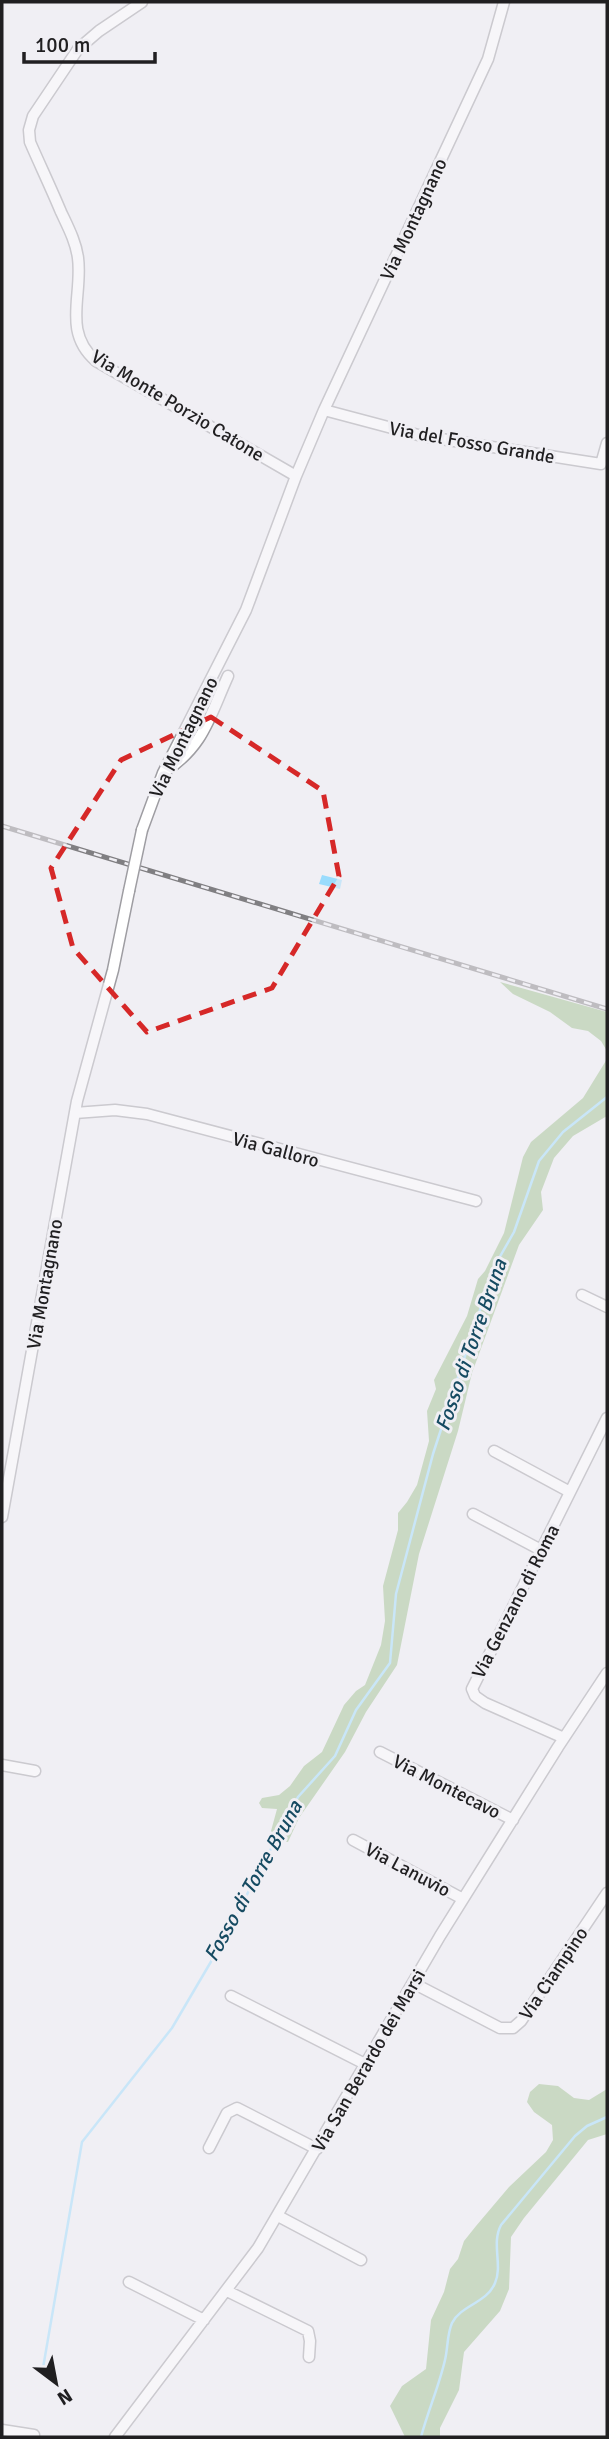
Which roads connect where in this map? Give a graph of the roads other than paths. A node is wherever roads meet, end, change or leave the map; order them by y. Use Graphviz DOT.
graph roads {
  1 [pos="142,2"];
  2 [pos="504,2"];
  3 [pos="324,410"];
  4 [pos="607,443"];
  5 [pos="296,475"];
  6 [pos="228,676"];
  7 [pos="163,773"];
  8 [pos="75,1113"];
  9 [pos="475,1202"];
  10 [pos="582,1294"];
  11 [pos="607,1307"];
  12 [pos="607,1418"];
  13 [pos="494,1451"];
  14 [pos="570,1492"];
  15 [pos="473,1514"];
  16 [pos="2,1517"];
  17 [pos="541,1550"];
  18 [pos="607,1673"];
  19 [pos="564,1738"];
  20 [pos="380,1752"];
  21 [pos="2,1765"];
  22 [pos="36,1771"];
  23 [pos="513,1819"];
  24 [pos="353,1840"];
  25 [pos="607,1893"];
  26 [pos="463,1899"];
  27 [pos="413,1983"];
  28 [pos="231,1996"];
  29 [pos="367,2065"];
  30 [pos="209,2148"];
  31 [pos="317,2149"];
  32 [pos="278,2216"];
  33 [pos="361,2260"];
  34 [pos="129,2282"];
  35 [pos="227,2291"];
  36 [pos="204,2320"];
  37 [pos="309,2357"];
  38 [pos="2,2430"];
  39 [pos="34,2434"];
  40 [pos="115,2437"];
  1 -- 5 [label="street, Via Monte Porzio Catone"];
  2 -- 3 [label="street, Via Montagnano"];
  3 -- 4 [label="street, Via del Fosso Grande"];
  3 -- 5 [label="street, Via Montagnano"];
  5 -- 7 [label="street, Via Montagnano"];
  6 -- 7 [label="street"];
  7 -- 8 [label="street, Via Montagnano, bridge"];
  8 -- 9 [label="street, Via Galloro"];
  8 -- 16 [label="street, Via Montagnano"];
  10 -- 11 [label="street"];
  12 -- 14 [label="street, Via Genzano di Roma"];
  13 -- 14 [label="street"];
  14 -- 17 [label="street, Via Genzano di Roma"];
  15 -- 17 [label="street"];
  17 -- 19 [label="street, Via Genzano di Roma"];
  18 -- 19 [label="street, Via San Berardo dei Marsi"];
  19 -- 23 [label="street, Via San Berardo dei Marsi"];
  20 -- 23 [label="street, Via Montecavo"];
  21 -- 22 [label="street"];
  23 -- 26 [label="street, Via San Berardo dei Marsi"];
  24 -- 26 [label="street, Via Lanuvio"];
  25 -- 27 [label="street, Via Ciampino"];
  26 -- 27 [label="street, Via San Berardo dei Marsi"];
  27 -- 29 [label="street, Via San Berardo dei Marsi"];
  28 -- 29 [label="street"];
  29 -- 31 [label="street, Via San Berardo dei Marsi"];
  30 -- 31 [label="street"];
  31 -- 32 [label="street, Via San Berardo dei Marsi"];
  32 -- 33 [label="street"];
  32 -- 35 [label="street, Via San Berardo dei Marsi"];
  34 -- 36 [label="street"];
  35 -- 36 [label="street, Via San Berardo dei Marsi"];
  35 -- 37 [label="street"];
  36 -- 40 [label="street, Via San Berardo dei Marsi"];
  38 -- 39 [label="street"];
}
